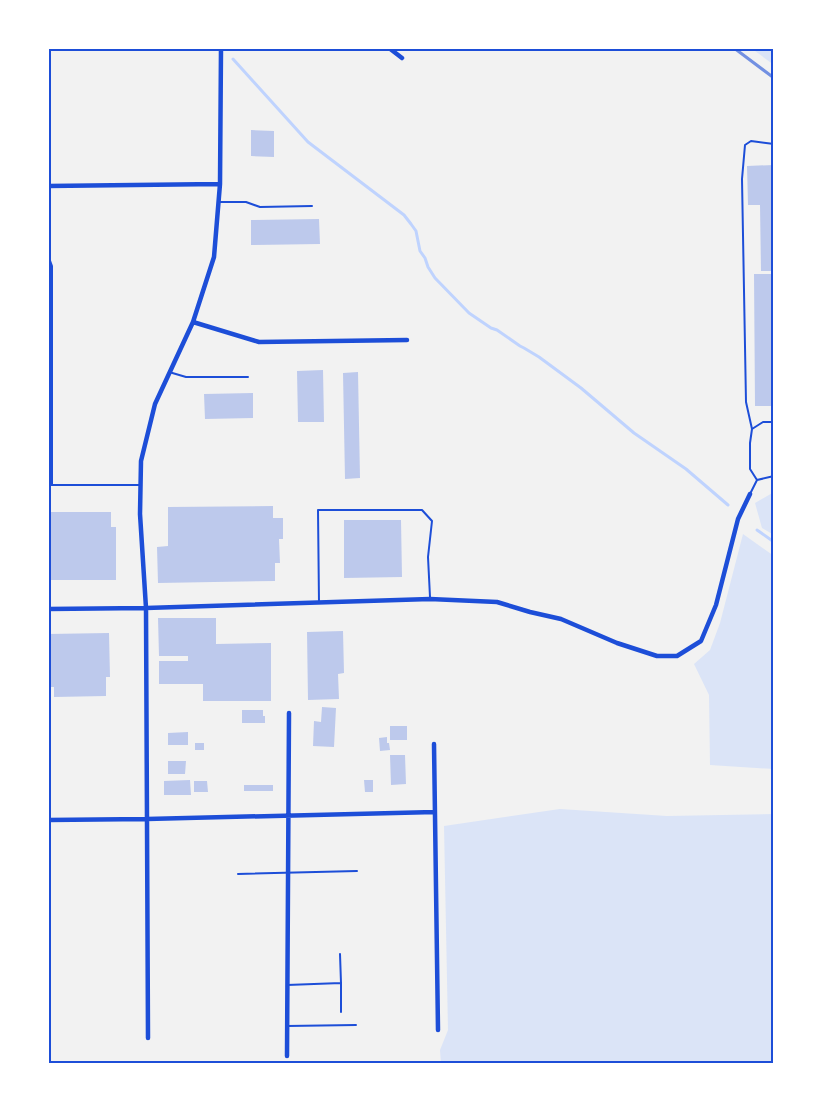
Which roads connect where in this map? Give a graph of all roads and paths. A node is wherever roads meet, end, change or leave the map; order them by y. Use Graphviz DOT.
graph roads {
  1 [pos="221,48"];
  2 [pos="389,48"];
  3 [pos="402,58"];
  4 [pos="774,144"];
  5 [pos="220,184"];
  6 [pos="48,186"];
  7 [pos="218,202"];
  8 [pos="312,206"];
  9 [pos="48,255"];
  10 [pos="50,295"];
  11 [pos="193,322"];
  12 [pos="50,325"];
  13 [pos="407,340"];
  14 [pos="170,372"];
  15 [pos="248,377"];
  16 [pos="774,422"];
  17 [pos="752,429"];
  18 [pos="774,476"];
  19 [pos="758,480"];
  20 [pos="50,485"];
  21 [pos="140,485"];
  22 [pos="750,494"];
  23 [pos="430,599"];
  24 [pos="319,603"];
  25 [pos="146,608"];
  26 [pos="48,609"];
  27 [pos="289,713"];
  28 [pos="434,744"];
  29 [pos="435,812"];
  30 [pos="288,815"];
  31 [pos="147,819"];
  32 [pos="48,820"];
  33 [pos="357,870"];
  34 [pos="288,873"];
  35 [pos="238,874"];
  36 [pos="340,954"];
  37 [pos="341,983"];
  38 [pos="287,985"];
  39 [pos="341,1012"];
  40 [pos="356,1025"];
  41 [pos="287,1026"];
  42 [pos="438,1030"];
  43 [pos="148,1038"];
  44 [pos="287,1056"];
  1 -- 5 [label="street"];
  2 -- 3 [label="street"];
  4 -- 17 [label="lane"];
  5 -- 6 [label="street"];
  5 -- 7 [label="street"];
  7 -- 8 [label="lane"];
  7 -- 11 [label="street"];
  9 -- 10 [label="lane"];
  10 -- 12 [label="lane"];
  11 -- 13 [label="street"];
  11 -- 14 [label="street"];
  12 -- 20 [label="lane"];
  14 -- 15 [label="lane"];
  14 -- 21 [label="street"];
  16 -- 17 [label="lane"];
  17 -- 19 [label="lane"];
  18 -- 19 [label="lane"];
  19 -- 22 [label="lane"];
  20 -- 21 [label="lane"];
  21 -- 25 [label="street"];
  22 -- 23 [label="street"];
  23 -- 24 [label="street"];
  23 -- 24 [label="lane"];
  24 -- 25 [label="street"];
  25 -- 26 [label="street"];
  25 -- 31 [label="street"];
  27 -- 30 [label="street"];
  28 -- 29 [label="street"];
  29 -- 30 [label="street"];
  29 -- 42 [label="street"];
  30 -- 31 [label="street"];
  30 -- 34 [label="street"];
  31 -- 32 [label="street"];
  31 -- 43 [label="street"];
  33 -- 34 [label="lane"];
  34 -- 35 [label="lane"];
  34 -- 38 [label="street"];
  36 -- 37 [label="lane"];
  37 -- 38 [label="lane"];
  37 -- 39 [label="lane"];
  38 -- 41 [label="street"];
  40 -- 41 [label="lane"];
  41 -- 44 [label="street"];
}
